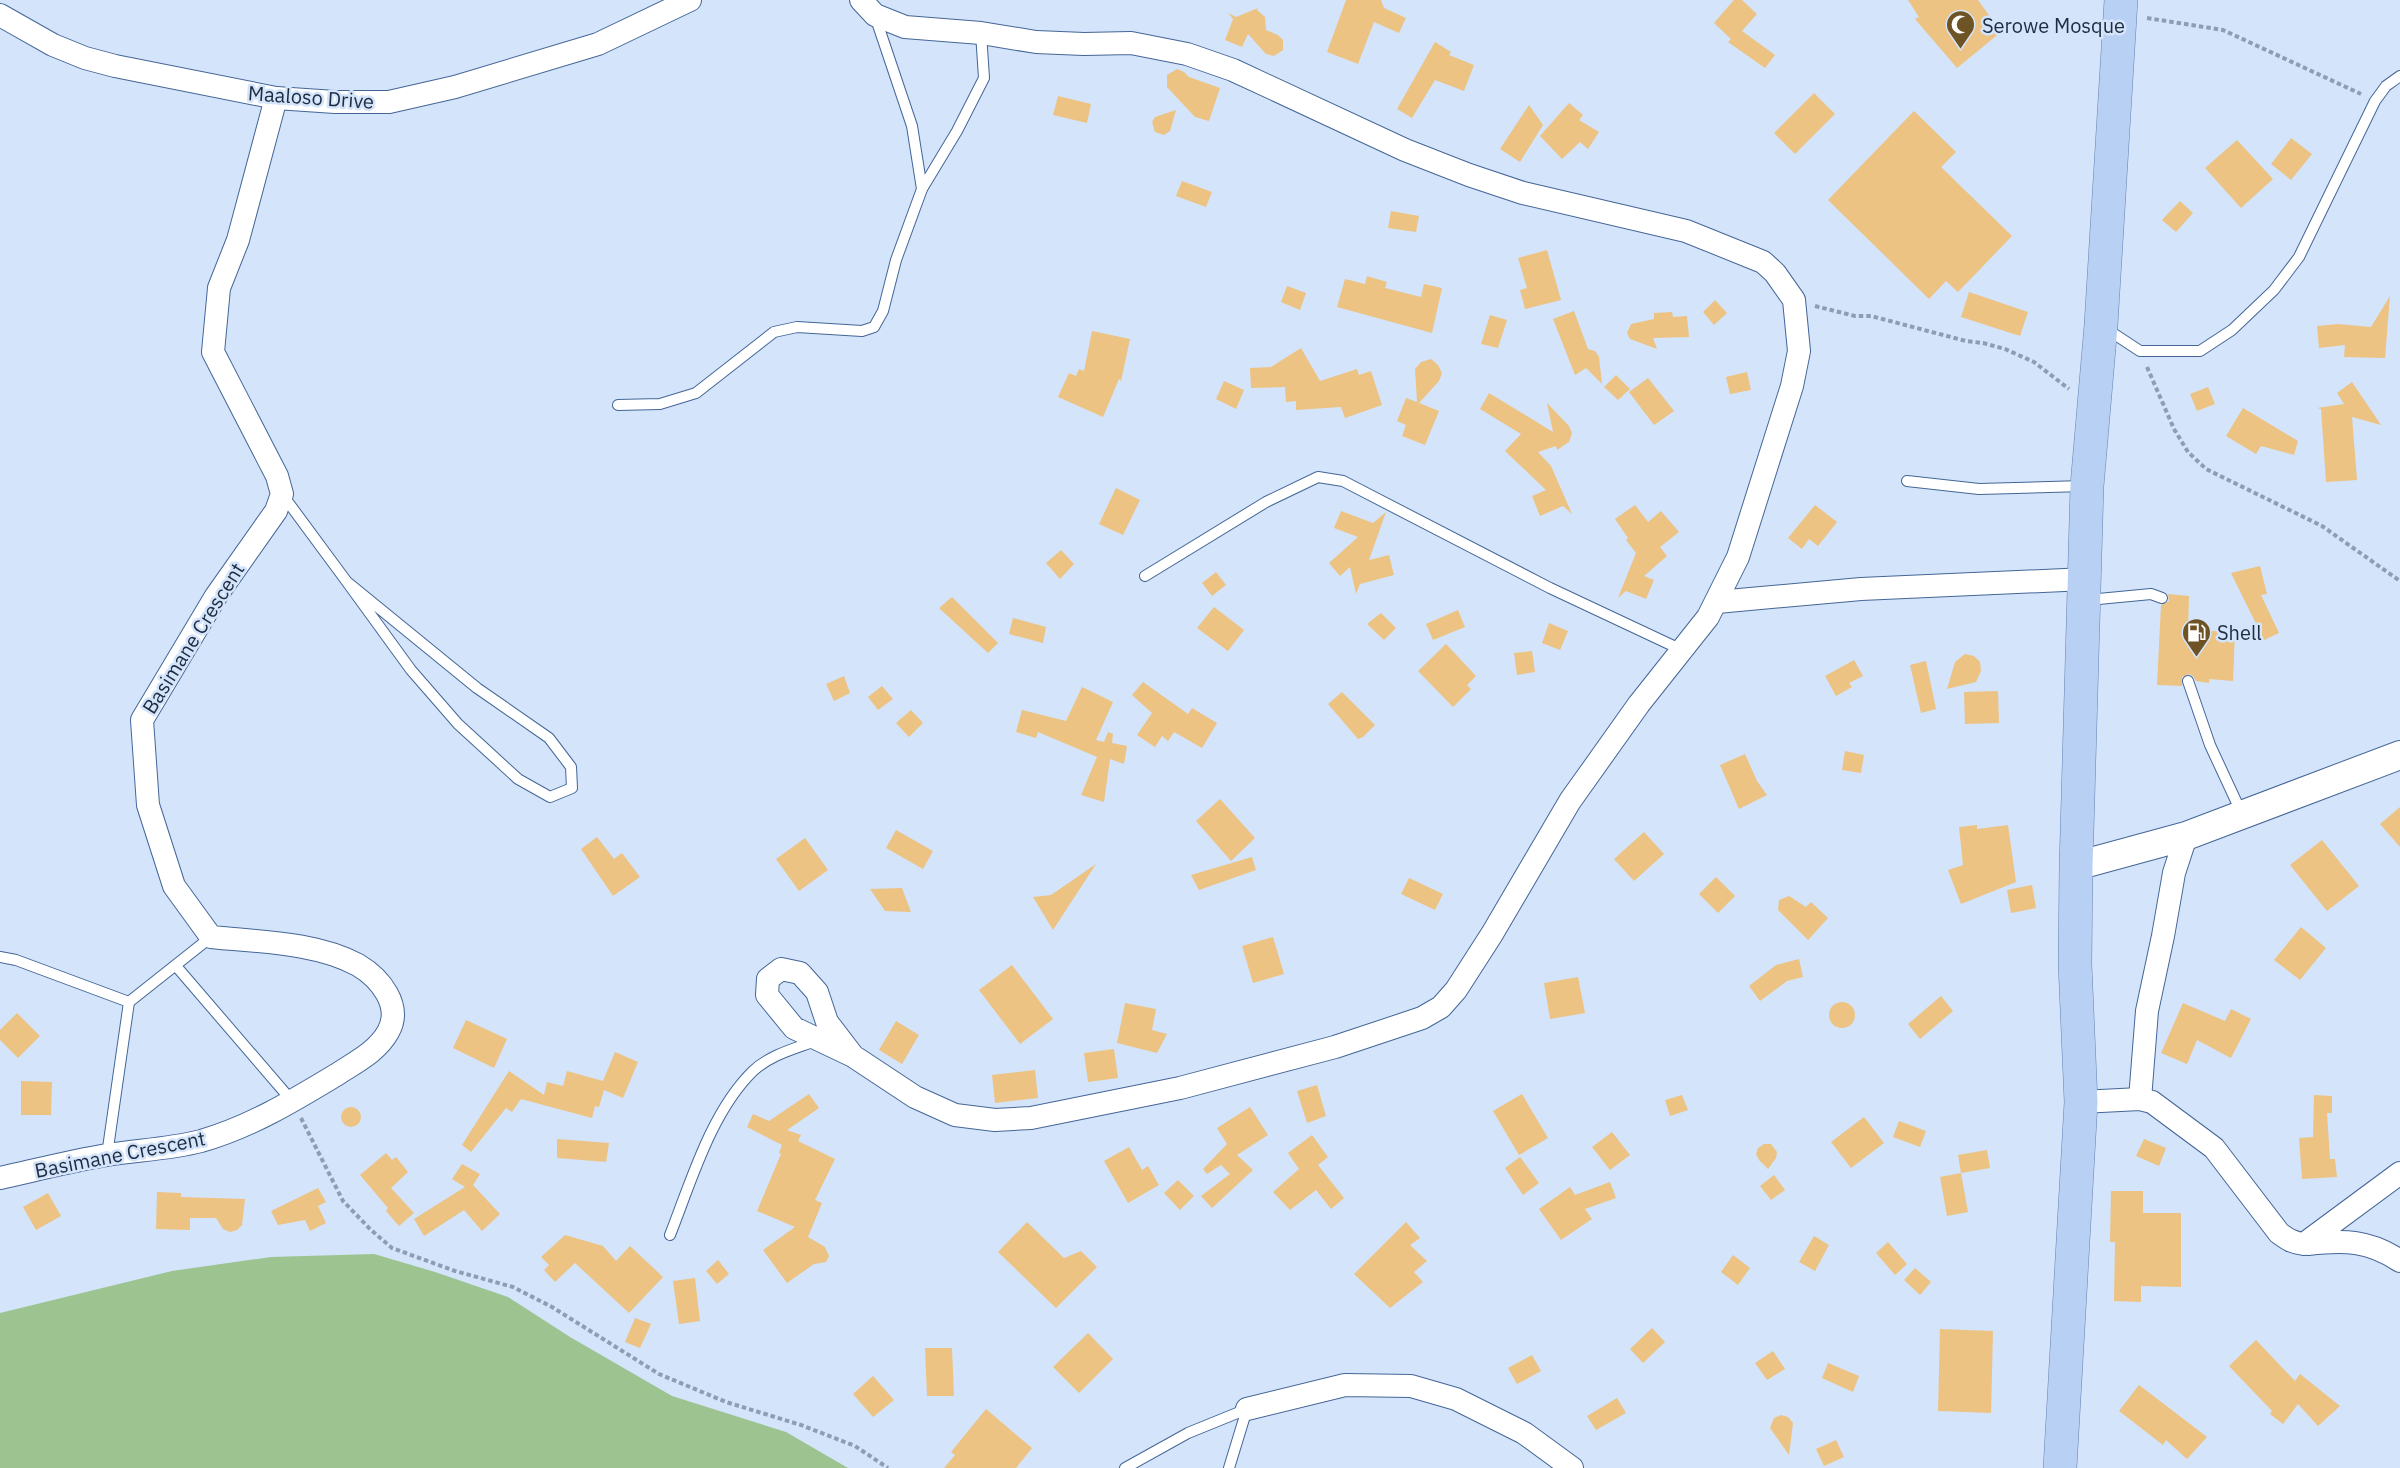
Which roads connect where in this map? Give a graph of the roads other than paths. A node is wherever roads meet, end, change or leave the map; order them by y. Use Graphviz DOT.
graph roads {
  1 [pos="690,0"];
  2 [pos="863,4"];
  3 [pos="2120,7"];
  4 [pos="0,15"];
  5 [pos="981,33"];
  6 [pos="2400,76"];
  7 [pos="276,99"];
  8 [pos="922,189"];
  9 [pos="2101,325"];
  10 [pos="618,405"];
  11 [pos="1907,481"];
  12 [pos="2087,486"];
  13 [pos="282,494"];
  14 [pos="1144,576"];
  15 [pos="347,582"];
  16 [pos="2085,589"];
  17 [pos="2162,598"];
  18 [pos="1717,602"];
  19 [pos="1682,650"];
  20 [pos="2188,681"];
  21 [pos="2400,755"];
  22 [pos="2242,815"];
  23 [pos="2186,836"];
  24 [pos="2076,866"];
  25 [pos="211,937"];
  26 [pos="0,957"];
  27 [pos="177,966"];
  28 [pos="129,1002"];
  29 [pos="820,1039"];
  30 [pos="853,1056"];
  31 [pos="2140,1099"];
  32 [pos="292,1102"];
  33 [pos="2081,1102"];
  34 [pos="107,1155"];
  35 [pos="2400,1173"];
  36 [pos="0,1178"];
  37 [pos="670,1235"];
  38 [pos="2304,1244"];
  39 [pos="2400,1261"];
  40 [pos="1247,1409"];
  41 [pos="1125,1468"];
  42 [pos="1230,1468"];
  43 [pos="1572,1468"];
  44 [pos="2060,1468"];
  1 -- 7 [label="street, Maaloso Drive"];
  2 -- 5 [label="street"];
  2 -- 8 [label="lane"];
  3 -- 9 [label="main road"];
  4 -- 7 [label="street, Maaloso Drive"];
  5 -- 8 [label="lane"];
  5 -- 18 [label="street"];
  6 -- 9 [label="lane"];
  7 -- 13 [label="street"];
  8 -- 10 [label="lane"];
  9 -- 12 [label="main road"];
  11 -- 12 [label="lane"];
  12 -- 16 [label="main road"];
  13 -- 15 [label="lane"];
  13 -- 25 [label="street, Basimane Crescent"];
  14 -- 19 [label="lane"];
  15 -- 15 [label="lane"];
  16 -- 17 [label="lane"];
  16 -- 18 [label="street"];
  16 -- 24 [label="main road"];
  18 -- 19 [label="street"];
  19 -- 30 [label="street"];
  20 -- 22 [label="lane"];
  21 -- 22 [label="street"];
  22 -- 23 [label="street"];
  23 -- 24 [label="street"];
  23 -- 31 [label="street"];
  24 -- 33 [label="main road"];
  25 -- 27 [label="lane"];
  25 -- 32 [label="street, Basimane Crescent"];
  26 -- 28 [label="lane"];
  27 -- 28 [label="lane"];
  27 -- 32 [label="lane"];
  28 -- 34 [label="lane"];
  29 -- 30 [label="street"];
  29 -- 30 [label="street"];
  29 -- 37 [label="lane"];
  31 -- 33 [label="street"];
  31 -- 38 [label="street"];
  32 -- 34 [label="street, Basimane Crescent"];
  33 -- 44 [label="main road"];
  34 -- 36 [label="street, Basimane Crescent"];
  35 -- 38 [label="street"];
  38 -- 39 [label="street"];
  40 -- 41 [label="lane"];
  40 -- 42 [label="lane"];
  40 -- 43 [label="street"];
}
